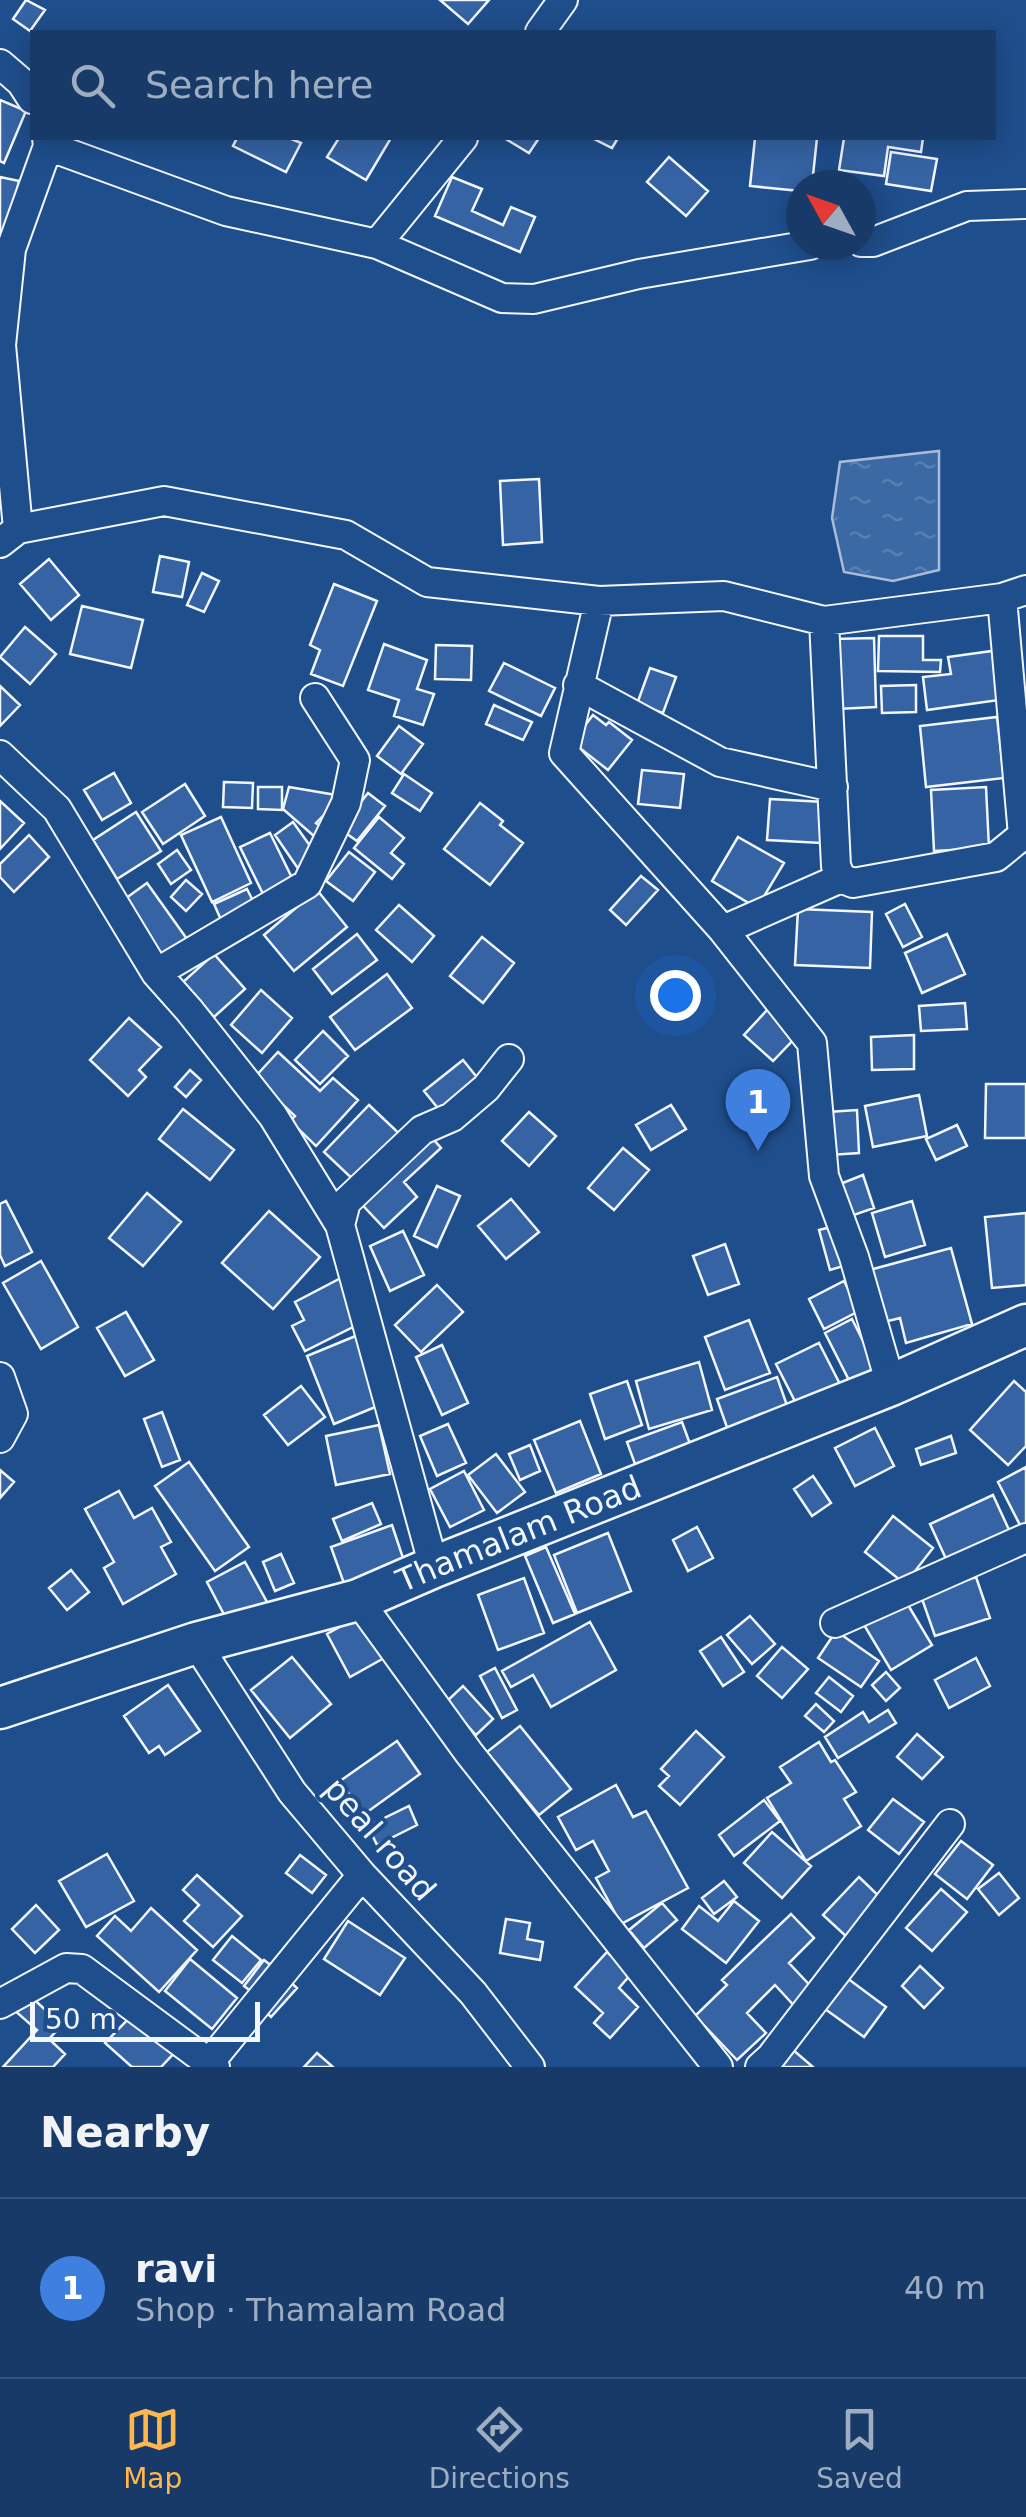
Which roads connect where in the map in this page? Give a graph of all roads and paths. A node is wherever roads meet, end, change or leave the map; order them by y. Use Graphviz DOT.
graph roads {
  1 [pos="563,0"];
  2 [pos="541,30"];
  3 [pos="0,64"];
  4 [pos="30,95"];
  5 [pos="461,140"];
  6 [pos="48,142"];
  7 [pos="1026,204"];
  8 [pos="876,240"];
  9 [pos="378,244"];
  10 [pos="786,249"];
  11 [pos="9,536"];
  12 [pos="1014,594"];
  13 [pos="599,602"];
  14 [pos="824,621"];
  15 [pos="578,685"];
  16 [pos="315,698"];
  17 [pos="0,756"];
  18 [pos="834,788"];
  19 [pos="841,878"];
  20 [pos="724,930"];
  21 [pos="156,973"];
  22 [pos="509,1059"];
  23 [pos="340,1225"];
  24 [pos="1026,1325"];
  25 [pos="0,1378"];
  26 [pos="892,1386"];
  27 [pos="0,1438"];
  28 [pos="1026,1538"];
  29 [pos="434,1567"];
  30 [pos="358,1600"];
  31 [pos="835,1623"];
  32 [pos="196,1643"];
  33 [pos="0,1708"];
  34 [pos="950,1824"];
  35 [pos="362,1874"];
  36 [pos="0,2004"];
  37 [pos="210,2066"];
  38 [pos="530,2067"];
  39 [pos="718,2067"];
  40 [pos="760,2067"];
  1 -- 2 [label="street"];
  3 -- 4 [label="street"];
  5 -- 9 [label="street"];
  6 -- 9 [label="street"];
  6 -- 11 [label="street"];
  7 -- 8 [label="street"];
  9 -- 10 [label="street"];
  11 -- 13 [label="street"];
  12 -- 14 [label="street"];
  12 -- 19 [label="street"];
  13 -- 14 [label="street"];
  13 -- 15 [label="street"];
  14 -- 18 [label="street"];
  15 -- 18 [label="street"];
  15 -- 20 [label="street"];
  16 -- 21 [label="street"];
  17 -- 21 [label="street"];
  18 -- 19 [label="street"];
  19 -- 20 [label="street"];
  20 -- 26 [label="street"];
  21 -- 23 [label="street"];
  22 -- 23 [label="street"];
  23 -- 29 [label="street"];
  24 -- 26 [label="street, Thamalam Road"];
  25 -- 27 [label="street"];
  26 -- 29 [label="street, Thamalam Road"];
  28 -- 31 [label="street"];
  29 -- 30 [label="street, Thamalam Road"];
  30 -- 32 [label="street, Thamalam Road"];
  30 -- 39 [label="street"];
  32 -- 33 [label="street, Thamalam Road"];
  32 -- 35 [label="street, peal road"];
  34 -- 40 [label="street"];
  35 -- 37 [label="street"];
  35 -- 38 [label="street, peal road"];
  36 -- 37 [label="street"];
}
